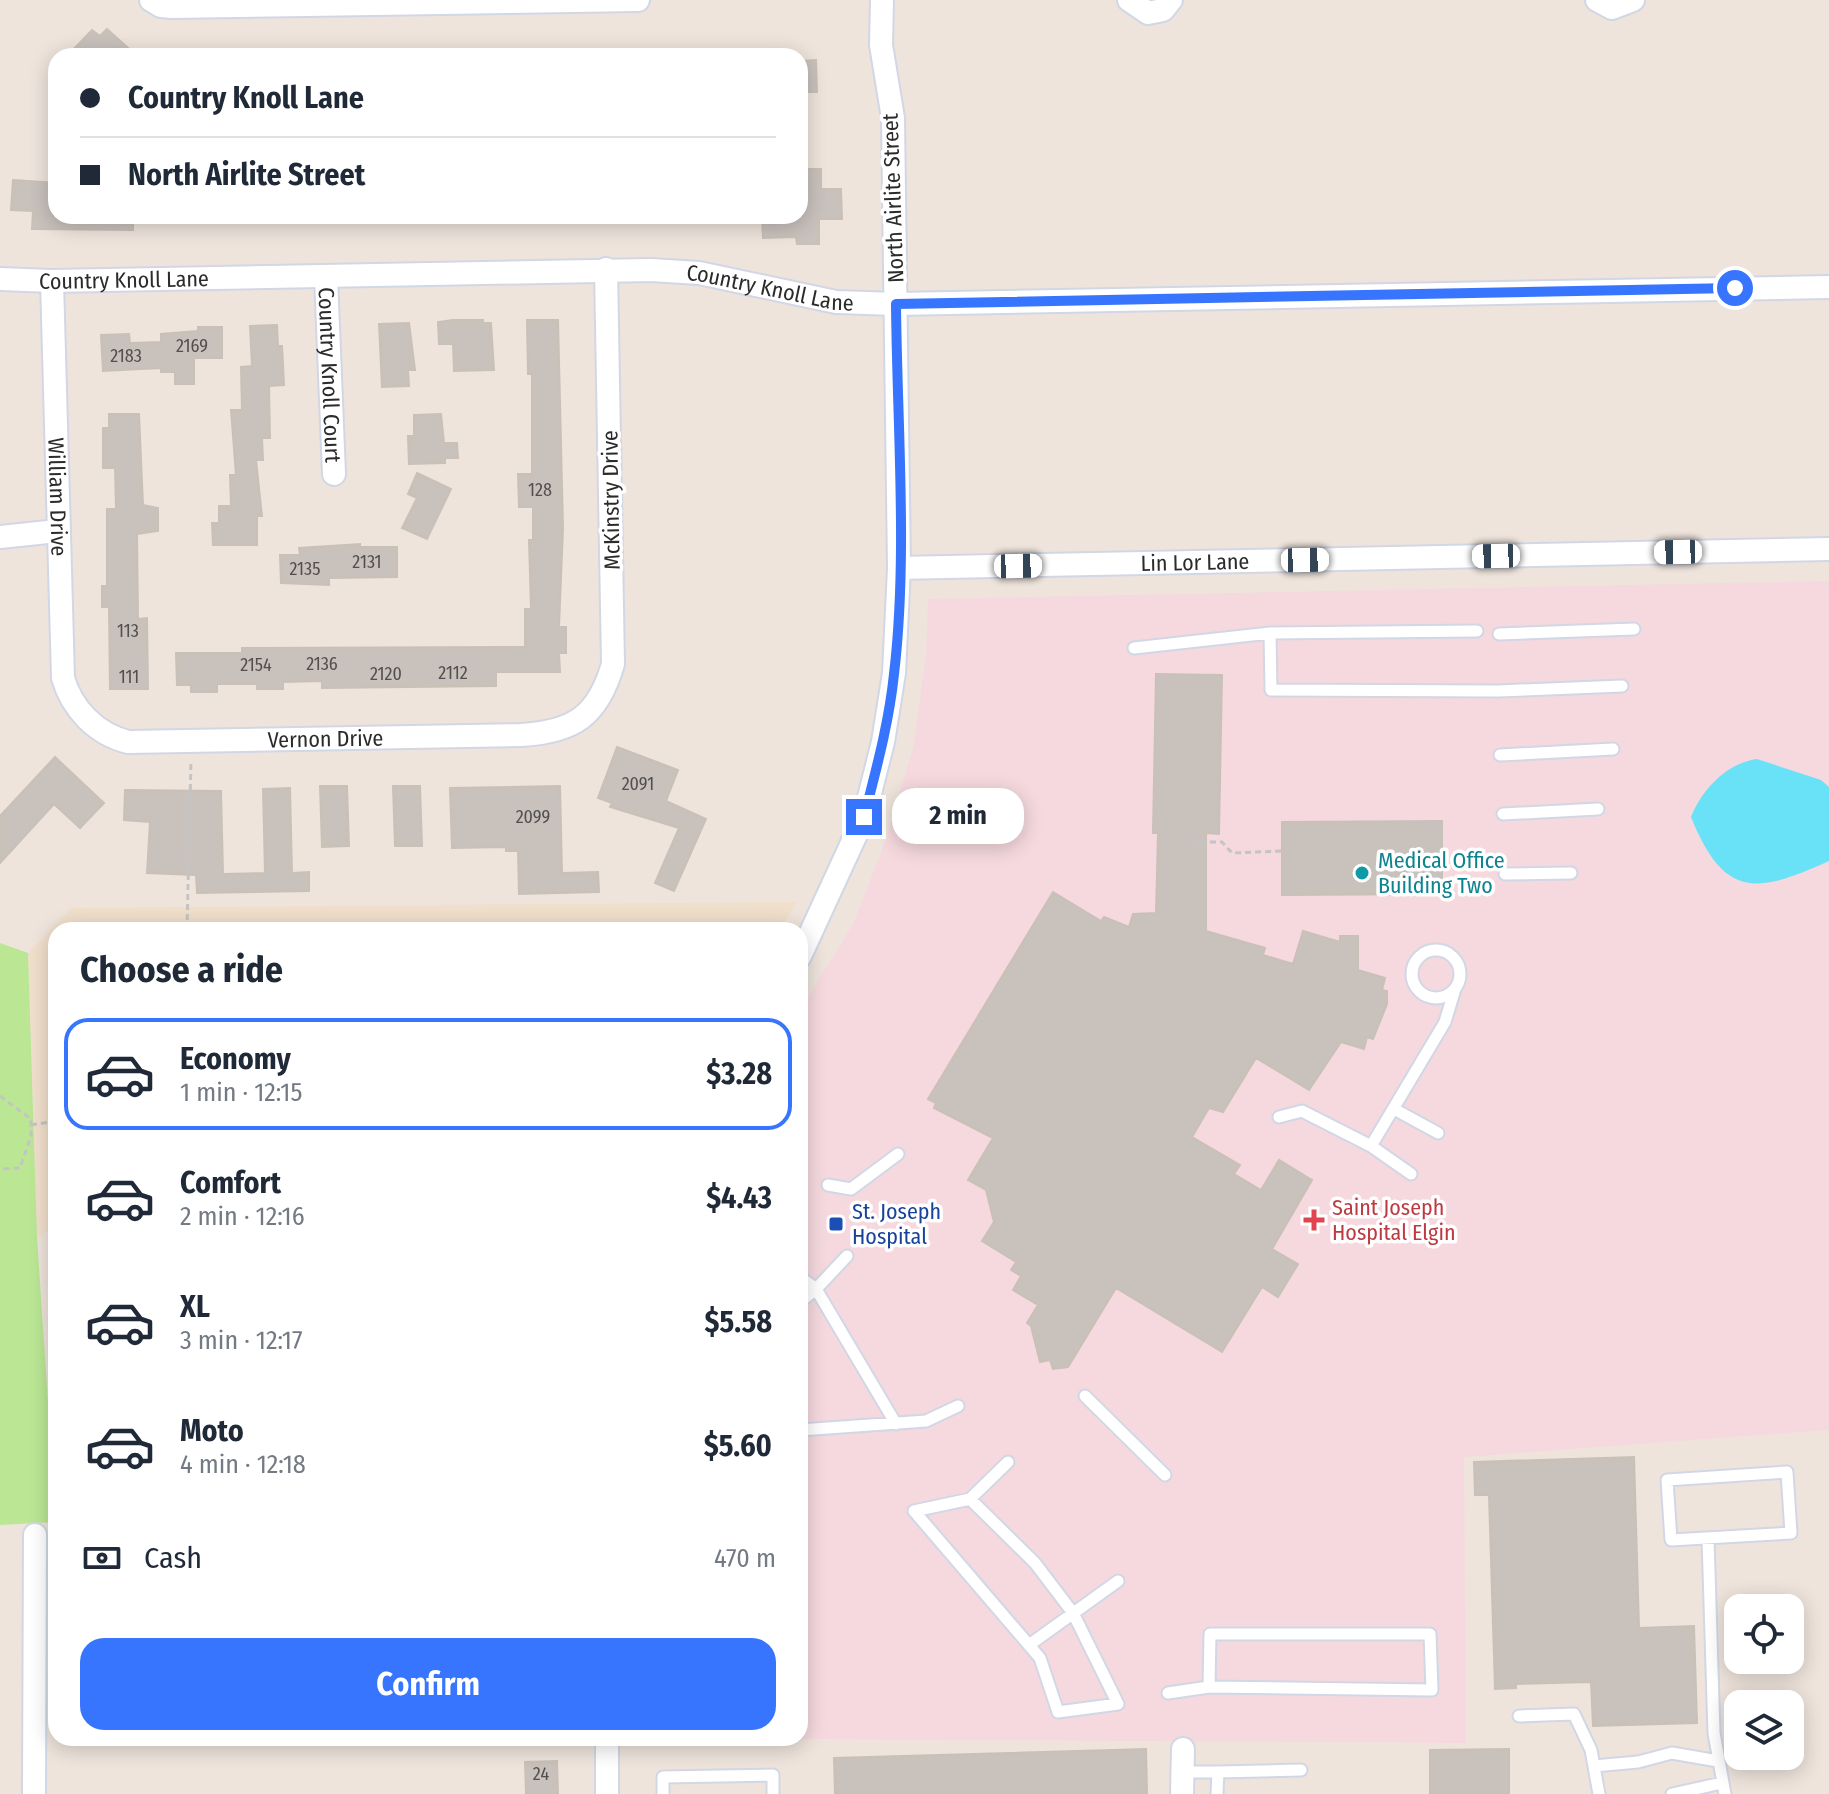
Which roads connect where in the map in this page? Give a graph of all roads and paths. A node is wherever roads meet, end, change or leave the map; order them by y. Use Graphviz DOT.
graph roads {
  1 [pos="151,0"];
  2 [pos="638,0"];
  3 [pos="882,0"];
  4 [pos="1129,0"];
  5 [pos="1171,0"];
  6 [pos="1597,0"];
  7 [pos="1633,0"];
  8 [pos="342,2"];
  9 [pos="224,3"];
  10 [pos="606,269"];
  11 [pos="326,277"];
  12 [pos="0,279"];
  13 [pos="52,281"];
  14 [pos="1829,287"];
  15 [pos="896,304"];
  16 [pos="334,474"];
  17 [pos="57,531"];
  18 [pos="0,537"];
  19 [pos="1829,549"];
  20 [pos="899,568"];
  21 [pos="1634,629"];
  22 [pos="1477,631"];
  23 [pos="1270,633"];
  24 [pos="1499,634"];
  25 [pos="1134,648"];
  26 [pos="1622,686"];
  27 [pos="79,710"];
  28 [pos="579,720"];
  29 [pos="190,741"];
  30 [pos="1613,749"];
  31 [pos="1500,755"];
  32 [pos="1598,809"];
  33 [pos="1503,814"];
  34 [pos="1190,842"];
  35 [pos="1282,851"];
  36 [pos="1571,873"];
  37 [pos="1505,874"];
  38 [pos="187,922"];
  39 [pos="808,939"];
  40 [pos="1455,989"];
  41 [pos="0,1096"];
  42 [pos="1394,1109"];
  43 [pos="1279,1117"];
  44 [pos="48,1122"];
  45 [pos="31,1125"];
  46 [pos="1438,1133"];
  47 [pos="1371,1146"];
  48 [pos="898,1154"];
  49 [pos="0,1169"];
  50 [pos="1411,1174"];
  51 [pos="828,1185"];
  52 [pos="847,1256"];
  53 [pos="808,1283"];
  54 [pos="816,1289"];
  55 [pos="808,1296"];
  56 [pos="1085,1396"];
  57 [pos="958,1406"];
  58 [pos="896,1424"];
  59 [pos="808,1430"];
  60 [pos="1008,1462"];
  61 [pos="1165,1475"];
  62 [pos="970,1499"];
  63 [pos="35,1535"];
  64 [pos="1708,1538"];
  65 [pos="1118,1581"];
  66 [pos="1073,1613"];
  67 [pos="1029,1645"];
  68 [pos="1209,1687"];
  69 [pos="1168,1693"];
  70 [pos="1519,1716"];
  71 [pos="607,1746"];
  72 [pos="1718,1761"];
  73 [pos="1594,1766"];
  74 [pos="1301,1770"];
  75 [pos="1182,1772"];
  76 [pos="1218,1772"];
  77 [pos="1724,1788"];
  78 [pos="34,1794"];
  79 [pos="607,1794"];
  80 [pos="663,1794"];
  81 [pos="773,1794"];
  82 [pos="1217,1794"];
  83 [pos="1599,1794"];
  84 [pos="1672,1794"];
  1 -- 9 [label="street"];
  2 -- 8 [label="street"];
  3 -- 15 [label="street, North Airlite Street"];
  4 -- 5 [label="street"];
  6 -- 7 [label="street"];
  8 -- 9 [label="street"];
  10 -- 11 [label="street, Country Knoll Lane"];
  10 -- 15 [label="street, Country Knoll Lane"];
  10 -- 28 [label="street, McKinstry Drive"];
  11 -- 13 [label="street, Country Knoll Lane"];
  11 -- 16 [label="street, Country Knoll Court"];
  12 -- 13 [label="street, Country Knoll Lane"];
  13 -- 17 [label="street, William Drive"];
  14 -- 15 [label="street, Country Knoll Lane"];
  15 -- 20 [label="street, North Airlite Street"];
  17 -- 18 [label="street"];
  17 -- 27 [label="street, William Drive"];
  19 -- 20 [label="street, Lin Lor Lane"];
  20 -- 39 [label="street, North Airlite Street"];
  21 -- 24 [label="lane"];
  22 -- 23 [label="lane"];
  23 -- 25 [label="lane"];
  23 -- 26 [label="lane"];
  27 -- 29 [label="street, Vernon Drive"];
  28 -- 29 [label="street, Vernon Drive"];
  29 -- 38 [label="path"];
  30 -- 31 [label="lane"];
  32 -- 33 [label="lane"];
  34 -- 35 [label="path"];
  36 -- 37 [label="lane"];
  40 -- 40 [label="lane"];
  40 -- 42 [label="lane"];
  41 -- 45 [label="path"];
  42 -- 46 [label="lane"];
  42 -- 47 [label="lane"];
  43 -- 47 [label="lane"];
  44 -- 45 [label="path"];
  45 -- 49 [label="path"];
  47 -- 50 [label="lane"];
  48 -- 51 [label="lane"];
  52 -- 54 [label="lane"];
  53 -- 54 [label="lane"];
  54 -- 55 [label="lane"];
  54 -- 58 [label="lane"];
  56 -- 61 [label="lane"];
  57 -- 58 [label="lane"];
  58 -- 59 [label="lane"];
  60 -- 62 [label="lane"];
  62 -- 66 [label="lane"];
  62 -- 67 [label="lane"];
  63 -- 78 [label="street"];
  64 -- 64 [label="lane"];
  64 -- 72 [label="lane"];
  65 -- 66 [label="lane"];
  66 -- 67 [label="lane"];
  66 -- 67 [label="lane"];
  68 -- 68 [label="lane"];
  68 -- 69 [label="lane"];
  70 -- 73 [label="lane"];
  71 -- 79 [label="street"];
  72 -- 73 [label="lane"];
  72 -- 77 [label="lane"];
  73 -- 83 [label="lane"];
  74 -- 76 [label="lane"];
  75 -- 76 [label="lane"];
  76 -- 82 [label="lane"];
  77 -- 84 [label="lane"];
  80 -- 81 [label="lane"];
}
